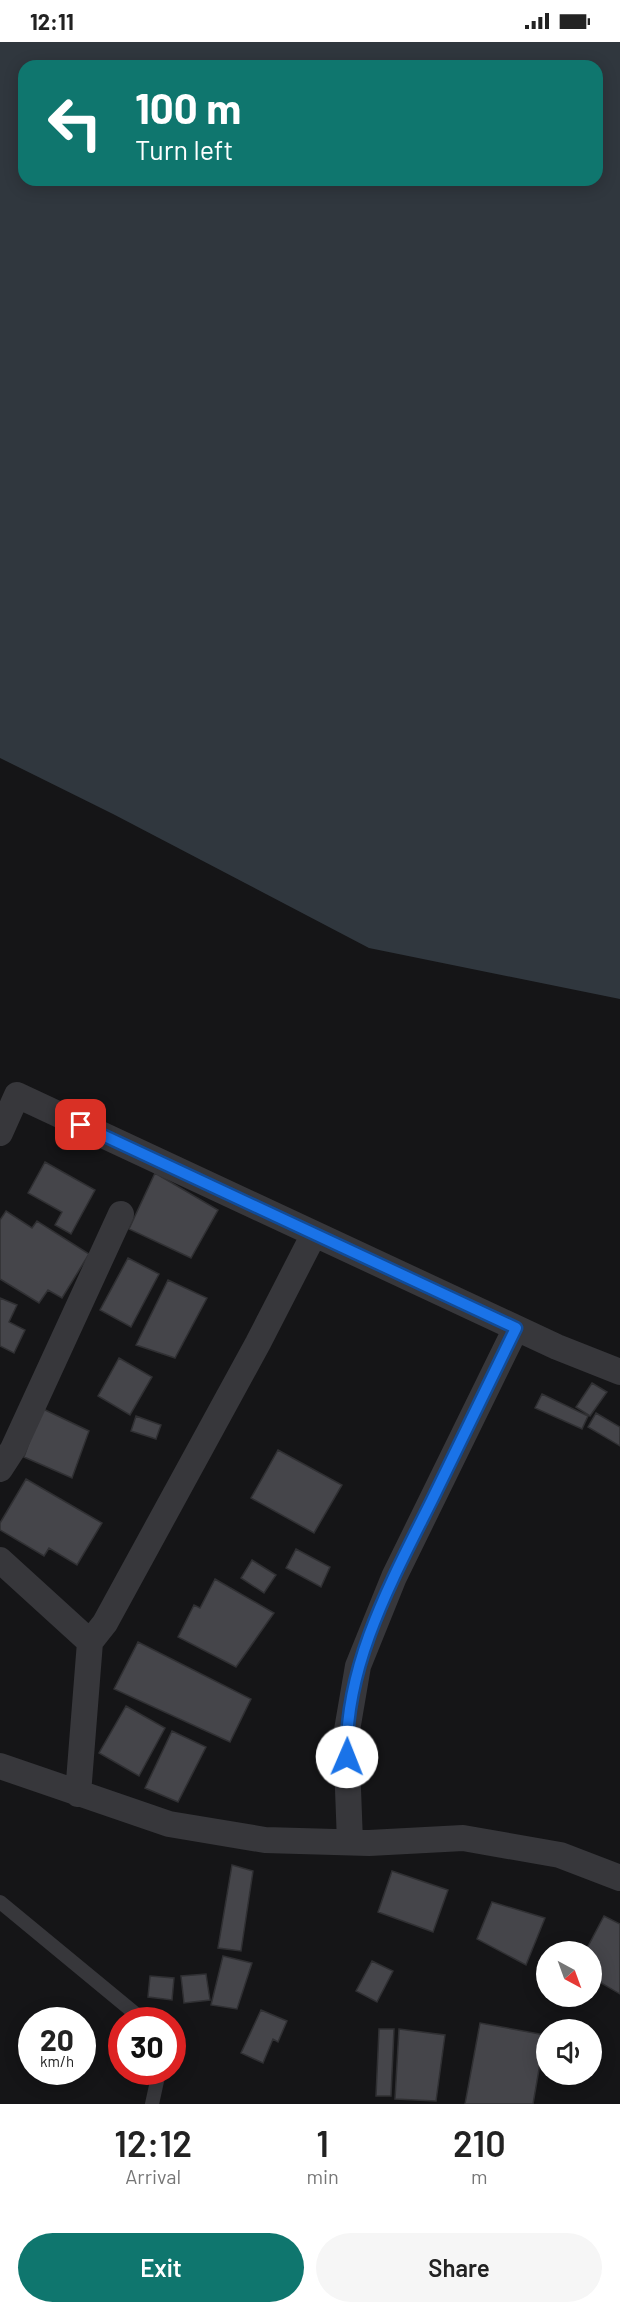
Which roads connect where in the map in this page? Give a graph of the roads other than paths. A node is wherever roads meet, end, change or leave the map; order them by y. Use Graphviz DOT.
graph roads {
  1 [pos="0,1133"];
  2 [pos="121,1214"];
  3 [pos="314,1234"];
  4 [pos="516,1328"];
  5 [pos="620,1372"];
  6 [pos="0,1469"];
  7 [pos="0,1560"];
  8 [pos="90,1642"];
  9 [pos="0,1766"];
  10 [pos="78,1794"];
  11 [pos="350,1842"];
  12 [pos="620,1878"];
  13 [pos="0,1902"];
  14 [pos="127,2007"];
  15 [pos="156,2085"];
  16 [pos="152,2104"];
  1 -- 3 [label="street"];
  2 -- 6 [label="street"];
  3 -- 4 [label="street"];
  3 -- 8 [label="street"];
  4 -- 5 [label="street"];
  4 -- 11 [label="street"];
  7 -- 8 [label="street"];
  8 -- 10 [label="street"];
  9 -- 10 [label="street"];
  10 -- 11 [label="street"];
  11 -- 12 [label="street"];
  13 -- 14 [label="lane"];
  15 -- 16 [label="lane"];
}
